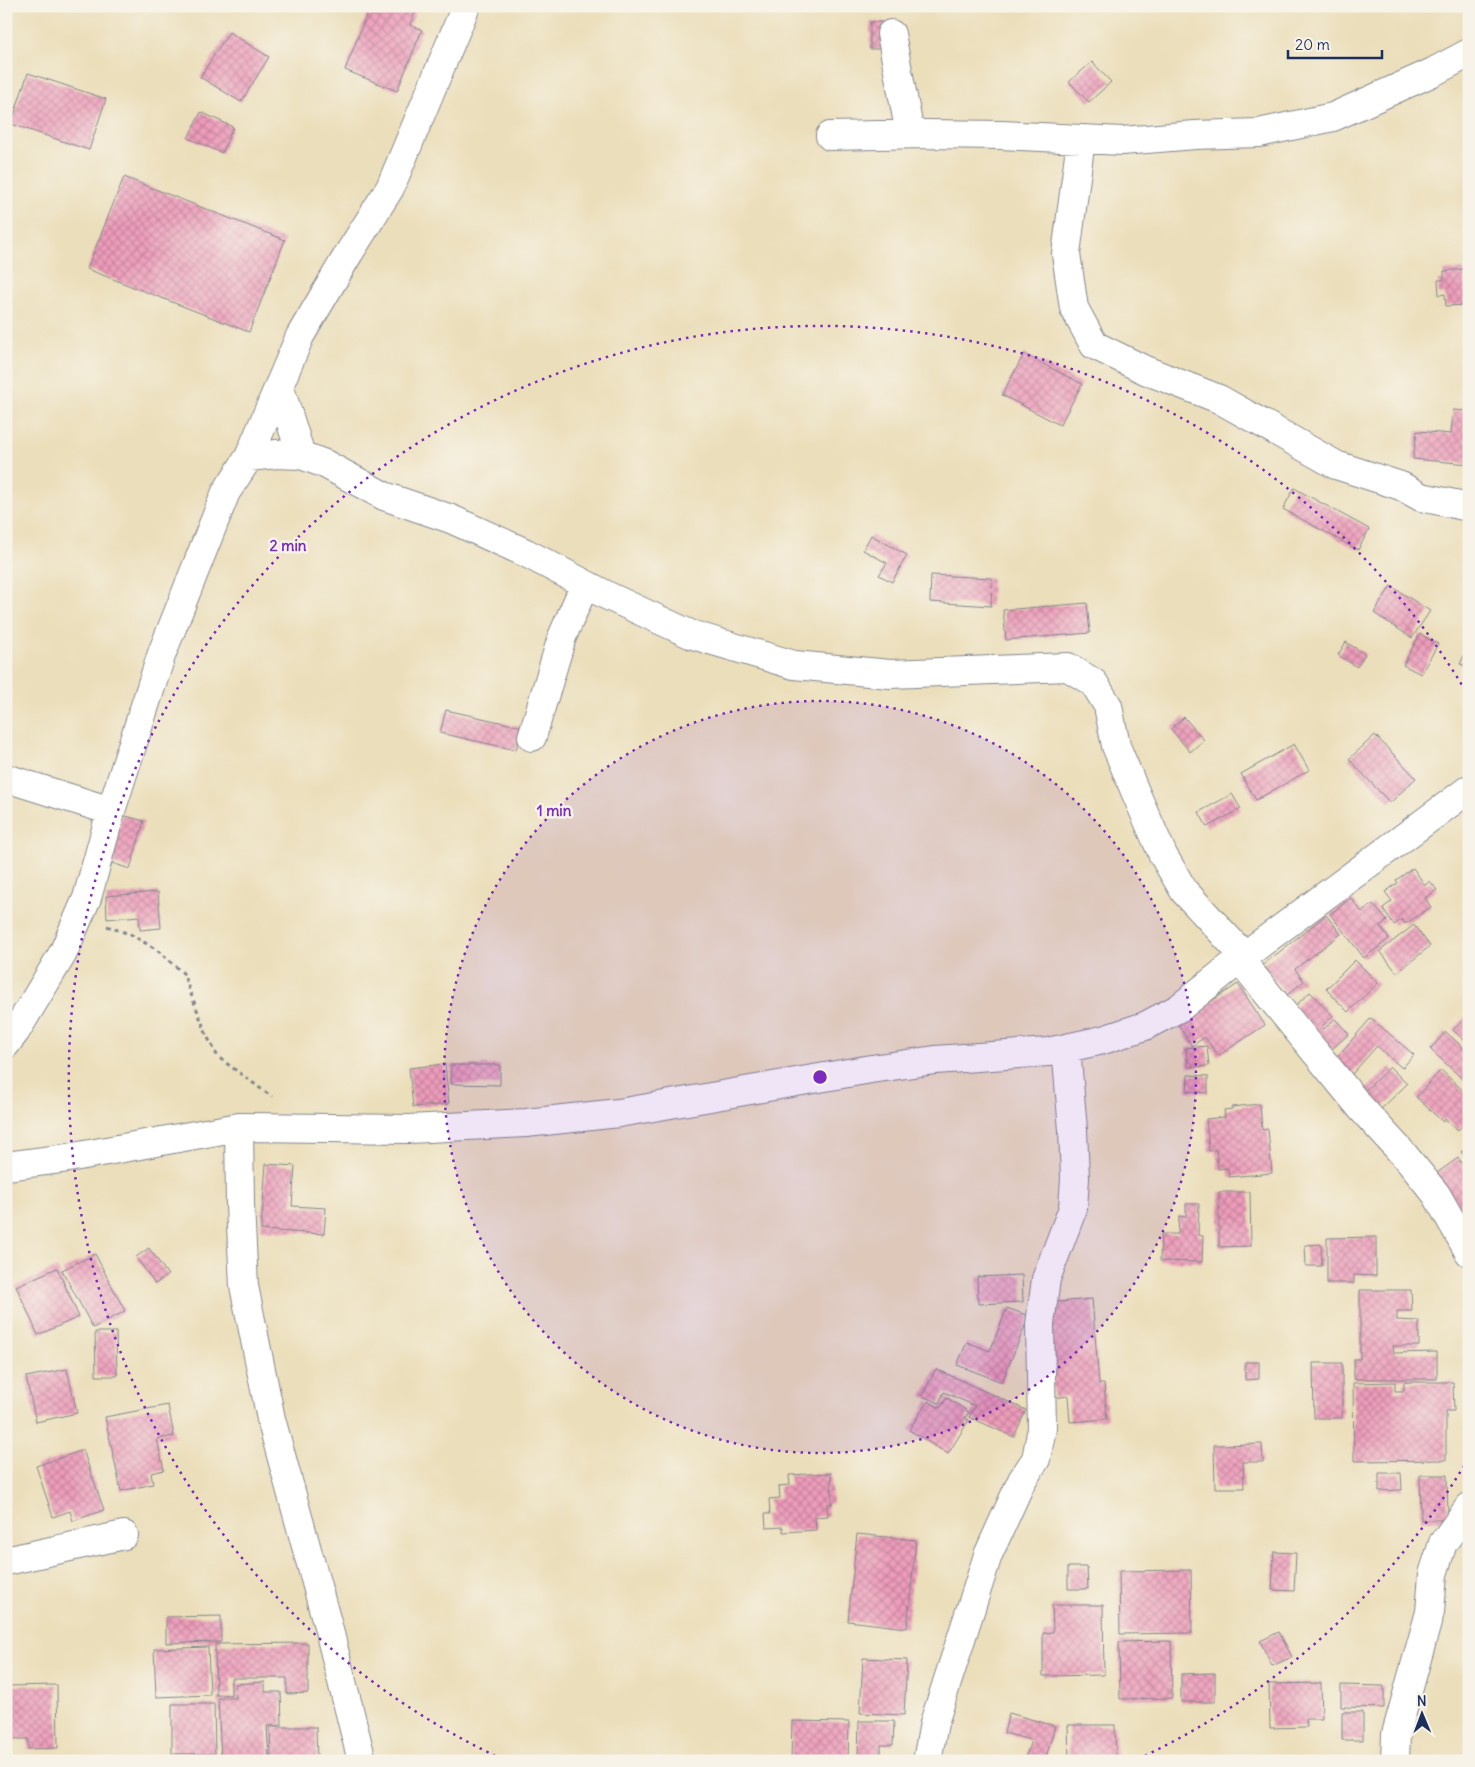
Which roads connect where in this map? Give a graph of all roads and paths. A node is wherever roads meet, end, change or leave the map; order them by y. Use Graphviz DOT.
graph roads {
  1 [pos="466,6"];
  2 [pos="891,34"];
  3 [pos="1469,53"];
  4 [pos="910,134"];
  5 [pos="830,136"];
  6 [pos="1081,139"];
  7 [pos="280,385"];
  8 [pos="301,455"];
  9 [pos="249,457"];
  10 [pos="1469,507"];
  11 [pos="585,584"];
  12 [pos="532,737"];
  13 [pos="6,778"];
  14 [pos="1469,790"];
  15 [pos="111,811"];
  16 [pos="79,916"];
  17 [pos="1242,958"];
  18 [pos="6,1044"];
  19 [pos="1066,1048"];
  20 [pos="239,1127"];
  21 [pos="315,1128"];
  22 [pos="6,1166"];
  23 [pos="1469,1252"];
  24 [pos="1469,1507"];
  25 [pos="124,1535"];
  26 [pos="6,1561"];
  27 [pos="362,1761"];
  28 [pos="927,1761"];
  29 [pos="1395,1761"];
  1 -- 7 [label="street"];
  2 -- 4 [label="street"];
  3 -- 6 [label="street"];
  4 -- 5 [label="street"];
  4 -- 6 [label="street"];
  6 -- 10 [label="street"];
  7 -- 8 [label="street"];
  7 -- 9 [label="street"];
  8 -- 9 [label="street"];
  8 -- 11 [label="street"];
  9 -- 15 [label="street"];
  11 -- 12 [label="street"];
  11 -- 17 [label="street"];
  13 -- 15 [label="street"];
  14 -- 17 [label="street"];
  15 -- 16 [label="street"];
  16 -- 18 [label="street"];
  16 -- 21 [label="path"];
  17 -- 19 [label="street"];
  17 -- 23 [label="street"];
  19 -- 21 [label="street"];
  19 -- 28 [label="street"];
  20 -- 21 [label="street"];
  20 -- 22 [label="street"];
  20 -- 27 [label="street"];
  24 -- 29 [label="street"];
  25 -- 26 [label="street"];
}
